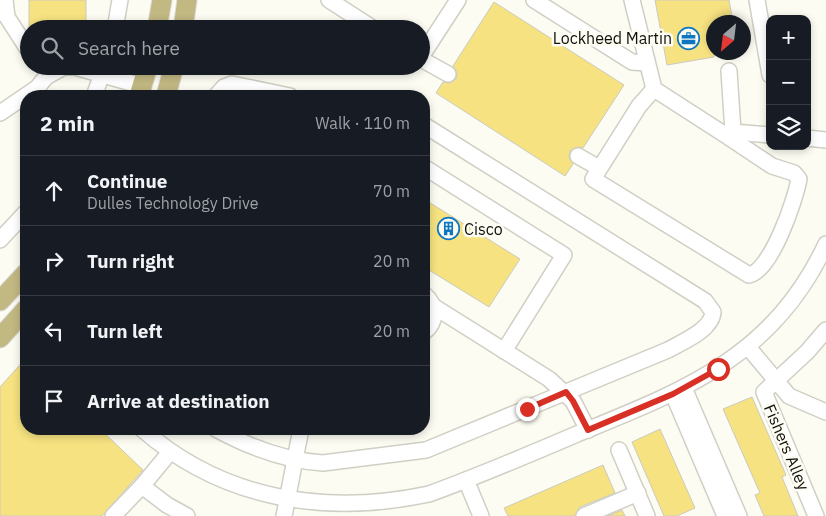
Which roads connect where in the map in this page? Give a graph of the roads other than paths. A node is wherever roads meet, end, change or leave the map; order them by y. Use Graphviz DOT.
graph roads {
  1 [pos="5,0"];
  2 [pos="120,0"];
  3 [pos="162,0"];
  4 [pos="187,0"];
  5 [pos="329,0"];
  6 [pos="458,0"];
  7 [pos="534,0"];
  8 [pos="632,0"];
  9 [pos="757,0"];
  10 [pos="117,20"];
  11 [pos="159,20"];
  12 [pos="184,20"];
  13 [pos="360,20"];
  14 [pos="20,37"];
  15 [pos="430,44"];
  16 [pos="767,60"];
  17 [pos="430,63"];
  18 [pos="647,63"];
  19 [pos="729,71"];
  20 [pos="448,74"];
  21 [pos="41,75"];
  22 [pos="102,75"];
  23 [pos="113,75"];
  24 [pos="145,75"];
  25 [pos="172,75"];
  26 [pos="654,89"];
  27 [pos="34,90"];
  28 [pos="96,90"];
  29 [pos="138,90"];
  30 [pos="140,90"];
  31 [pos="168,90"];
  32 [pos="221,90"];
  33 [pos="261,90"];
  34 [pos="20,99"];
  35 [pos="0,113"];
  36 [pos="430,129"];
  37 [pos="731,135"];
  38 [pos="766,135"];
  39 [pos="811,138"];
  40 [pos="826,140"];
  41 [pos="578,156"];
  42 [pos="599,168"];
  43 [pos="430,171"];
  44 [pos="20,218"];
  45 [pos="0,240"];
  46 [pos="826,244"];
  47 [pos="20,279"];
  48 [pos="1,299"];
  49 [pos="430,301"];
  50 [pos="430,311"];
  51 [pos="20,312"];
  52 [pos="20,319"];
  53 [pos="430,324"];
  54 [pos="826,330"];
  55 [pos="0,338"];
  56 [pos="748,347"];
  57 [pos="504,351"];
  58 [pos="777,382"];
  59 [pos="679,391"];
  60 [pos="566,392"];
  61 [pos="826,412"];
  62 [pos="588,430"];
  63 [pos="149,435"];
  64 [pos="229,435"];
  65 [pos="299,435"];
  66 [pos="619,450"];
  67 [pos="170,452"];
  68 [pos="295,460"];
  69 [pos="466,480"];
  70 [pos="142,486"];
  71 [pos="638,493"];
  72 [pos="286,509"];
  73 [pos="117,514"];
  74 [pos="187,516"];
  75 [pos="481,516"];
  76 [pos="584,516"];
  77 [pos="647,516"];
  78 [pos="725,516"];
  79 [pos="739,516"];
  80 [pos="816,516"];
  1 -- 14 [label="street"];
  2 -- 10 [label="street"];
  3 -- 11 [label="main road"];
  4 -- 12 [label="main road"];
  5 -- 13 [label="street"];
  6 -- 15 [label="street"];
  7 -- 18 [label="street"];
  8 -- 18 [label="street"];
  9 -- 16 [label="street"];
  17 -- 20 [label="street"];
  18 -- 26 [label="street"];
  19 -- 37 [label="street"];
  21 -- 27 [label="street"];
  22 -- 28 [label="street"];
  23 -- 29 [label="street"];
  24 -- 30 [label="main road"];
  25 -- 31 [label="main road"];
  26 -- 37 [label="street"];
  26 -- 42 [label="street"];
  32 -- 33 [label="street"];
  34 -- 35 [label="street"];
  36 -- 60 [label="street"];
  37 -- 38 [label="street"];
  37 -- 42 [label="street"];
  39 -- 40 [label="street"];
  41 -- 42 [label="street"];
  43 -- 57 [label="street"];
  44 -- 45 [label="street"];
  46 -- 56 [label="street"];
  47 -- 48 [label="main road"];
  48 -- 51 [label="street"];
  49 -- 57 [label="street"];
  50 -- 53 [label="street"];
  52 -- 55 [label="main road"];
  54 -- 58 [label="street"];
  56 -- 58 [label="street"];
  56 -- 59 [label="street"];
  57 -- 60 [label="street"];
  58 -- 61 [label="street"];
  58 -- 80 [label="street, Fishers Alley"];
  59 -- 62 [label="street"];
  59 -- 78 [label="street"];
  59 -- 79 [label="street"];
  60 -- 62 [label="street"];
  60 -- 68 [label="street"];
  62 -- 69 [label="street"];
  63 -- 67 [label="street"];
  64 -- 68 [label="street"];
  65 -- 68 [label="street"];
  66 -- 71 [label="street"];
  67 -- 70 [label="street"];
  67 -- 72 [label="street"];
  68 -- 72 [label="street"];
  69 -- 72 [label="street"];
  69 -- 75 [label="street"];
  70 -- 73 [label="street"];
  70 -- 74 [label="street"];
  71 -- 76 [label="street"];
  71 -- 77 [label="street"];
}
